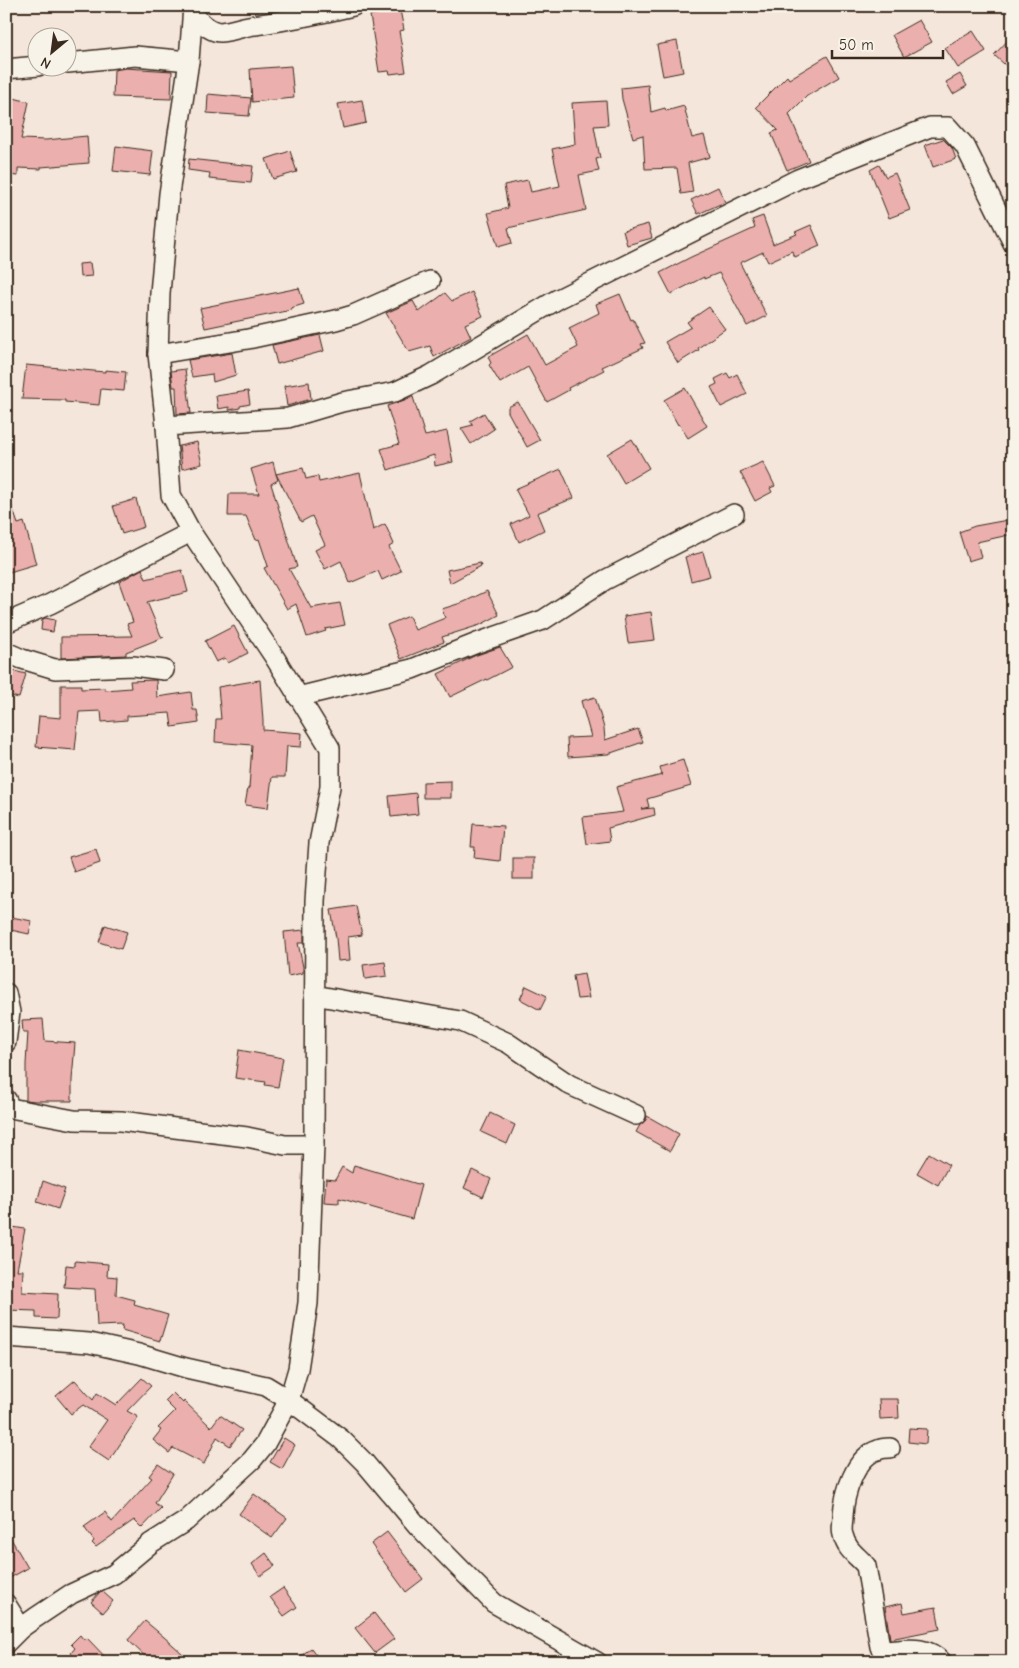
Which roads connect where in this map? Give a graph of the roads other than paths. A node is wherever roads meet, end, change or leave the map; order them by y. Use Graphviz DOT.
graph roads {
  1 [pos="353,6"];
  2 [pos="193,10"];
  3 [pos="189,61"];
  4 [pos="78,62"];
  5 [pos="28,67"];
  6 [pos="6,69"];
  7 [pos="1013,243"];
  8 [pos="430,281"];
  9 [pos="158,354"];
  10 [pos="166,426"];
  11 [pos="734,514"];
  12 [pos="191,532"];
  13 [pos="6,623"];
  14 [pos="6,652"];
  15 [pos="164,670"];
  16 [pos="298,697"];
  17 [pos="6,994"];
  18 [pos="314,995"];
  19 [pos="6,1042"];
  20 [pos="6,1099"];
  21 [pos="636,1115"];
  22 [pos="314,1145"];
  23 [pos="6,1336"];
  24 [pos="289,1400"];
  25 [pos="890,1448"];
  26 [pos="6,1604"];
  27 [pos="21,1628"];
  28 [pos="6,1644"];
  29 [pos="597,1662"];
  30 [pos="942,1662"];
  1 -- 2 [label="street"];
  2 -- 3 [label="street"];
  3 -- 4 [label="street"];
  3 -- 9 [label="street"];
  5 -- 6 [label="street"];
  7 -- 10 [label="street"];
  8 -- 9 [label="street"];
  9 -- 10 [label="street"];
  10 -- 12 [label="street"];
  11 -- 16 [label="street"];
  12 -- 13 [label="street"];
  12 -- 16 [label="street"];
  14 -- 15 [label="street"];
  16 -- 18 [label="street"];
  17 -- 19 [label="street"];
  18 -- 21 [label="street"];
  18 -- 22 [label="street"];
  20 -- 22 [label="street"];
  22 -- 24 [label="street"];
  23 -- 24 [label="street"];
  24 -- 27 [label="street"];
  24 -- 29 [label="street"];
  25 -- 30 [label="street"];
  26 -- 27 [label="street"];
  27 -- 28 [label="street"];
}
